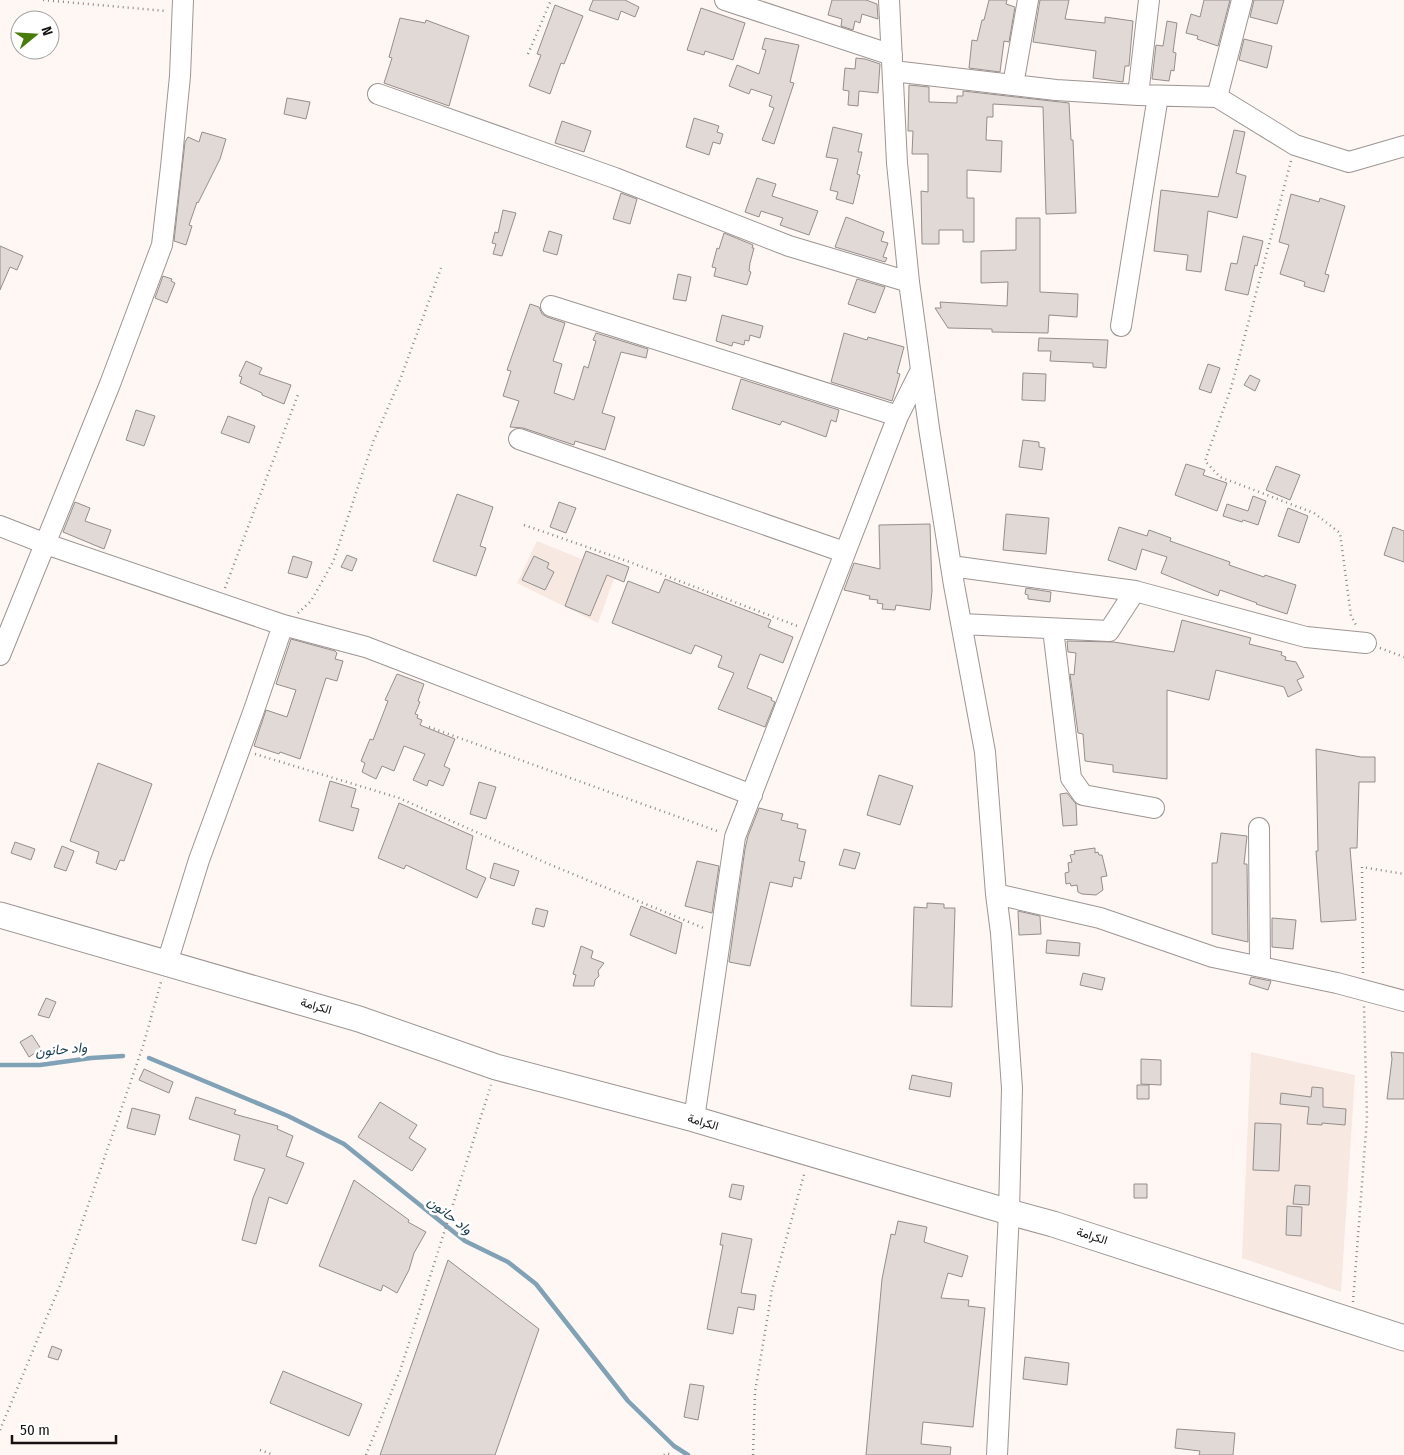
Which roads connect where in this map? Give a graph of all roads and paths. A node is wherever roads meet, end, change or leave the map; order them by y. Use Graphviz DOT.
graph roads {
  1 [pos="43,0"];
  2 [pos="551,0"];
  3 [pos="724,0"];
  4 [pos="889,0"];
  5 [pos="1028,0"];
  6 [pos="1149,0"];
  7 [pos="1242,0"];
  8 [pos="182,6"];
  9 [pos="528,54"];
  10 [pos="893,63"];
  11 [pos="1013,85"];
  12 [pos="378,94"];
  13 [pos="1138,95"];
  14 [pos="1158,96"];
  15 [pos="1216,96"];
  16 [pos="1295,145"];
  17 [pos="1404,146"];
  18 [pos="441,268"];
  19 [pos="909,282"];
  20 [pos="551,306"];
  21 [pos="1121,326"];
  22 [pos="921,370"];
  23 [pos="299,392"];
  24 [pos="898,416"];
  25 [pos="520,439"];
  26 [pos="524,525"];
  27 [pos="0,526"];
  28 [pos="46,544"];
  29 [pos="844,552"];
  30 [pos="951,566"];
  31 [pos="1135,591"];
  32 [pos="220,604"];
  33 [pos="962,624"];
  34 [pos="284,625"];
  35 [pos="1052,629"];
  36 [pos="815,633"];
  37 [pos="1366,643"];
  38 [pos="0,655"];
  39 [pos="1404,657"];
  40 [pos="429,727"];
  41 [pos="240,749"];
  42 [pos="752,795"];
  43 [pos="1154,808"];
  44 [pos="1259,828"];
  45 [pos="735,837"];
  46 [pos="1404,874"];
  47 [pos="996,894"];
  48 [pos="0,915"];
  49 [pos="721,935"];
  50 [pos="167,963"];
  51 [pos="1260,966"];
  52 [pos="1363,990"];
  53 [pos="1404,1001"];
  54 [pos="496,1068"];
  55 [pos="694,1119"];
  56 [pos="810,1153"];
  57 [pos="1009,1212"];
  58 [pos="1351,1321"];
  59 [pos="1404,1338"];
  60 [pos="0,1430"];
  61 [pos="260,1450"];
  62 [pos="274,1455"];
  63 [pos="366,1455"];
  64 [pos="664,1455"];
  65 [pos="671,1455"];
  66 [pos="753,1455"];
  67 [pos="997,1455"];
  1 -- 8 [label="path"];
  2 -- 9 [label="path"];
  3 -- 10 [label="street"];
  4 -- 10 [label="street"];
  5 -- 11 [label="street"];
  6 -- 13 [label="street"];
  7 -- 15 [label="street"];
  8 -- 28 [label="street"];
  10 -- 11 [label="street"];
  10 -- 19 [label="street"];
  11 -- 13 [label="street"];
  12 -- 19 [label="street"];
  13 -- 14 [label="street"];
  14 -- 15 [label="street"];
  14 -- 21 [label="street"];
  15 -- 16 [label="street"];
  16 -- 17 [label="street"];
  16 -- 37 [label="path"];
  18 -- 34 [label="path"];
  19 -- 22 [label="street"];
  20 -- 24 [label="street"];
  22 -- 24 [label="street"];
  22 -- 30 [label="street"];
  23 -- 32 [label="path"];
  24 -- 29 [label="street"];
  25 -- 29 [label="street"];
  26 -- 36 [label="path"];
  27 -- 28 [label="street"];
  28 -- 32 [label="street"];
  28 -- 38 [label="street"];
  29 -- 36 [label="street"];
  30 -- 31 [label="street"];
  30 -- 33 [label="street"];
  31 -- 35 [label="street"];
  31 -- 37 [label="street"];
  32 -- 34 [label="street"];
  33 -- 35 [label="street"];
  33 -- 47 [label="street"];
  34 -- 41 [label="street"];
  34 -- 42 [label="street"];
  35 -- 43 [label="street"];
  36 -- 42 [label="street"];
  37 -- 39 [label="path"];
  40 -- 45 [label="path"];
  41 -- 49 [label="path"];
  41 -- 50 [label="street"];
  42 -- 45 [label="street"];
  44 -- 51 [label="street"];
  45 -- 49 [label="street"];
  46 -- 52 [label="path"];
  47 -- 51 [label="street"];
  47 -- 57 [label="street"];
  48 -- 50 [label="main road, الكرامة"];
  49 -- 55 [label="street"];
  50 -- 54 [label="main road, الكرامة"];
  50 -- 60 [label="path"];
  51 -- 52 [label="street"];
  52 -- 53 [label="street"];
  52 -- 58 [label="path"];
  54 -- 55 [label="main road, الكرامة"];
  54 -- 63 [label="path"];
  55 -- 56 [label="main road, الكرامة"];
  56 -- 57 [label="main road, الكرامة"];
  56 -- 66 [label="path"];
  57 -- 58 [label="main road, الكرامة"];
  57 -- 67 [label="street"];
  58 -- 59 [label="main road, الكرامة"];
  61 -- 62 [label="path"];
  64 -- 65 [label="path"];
}
